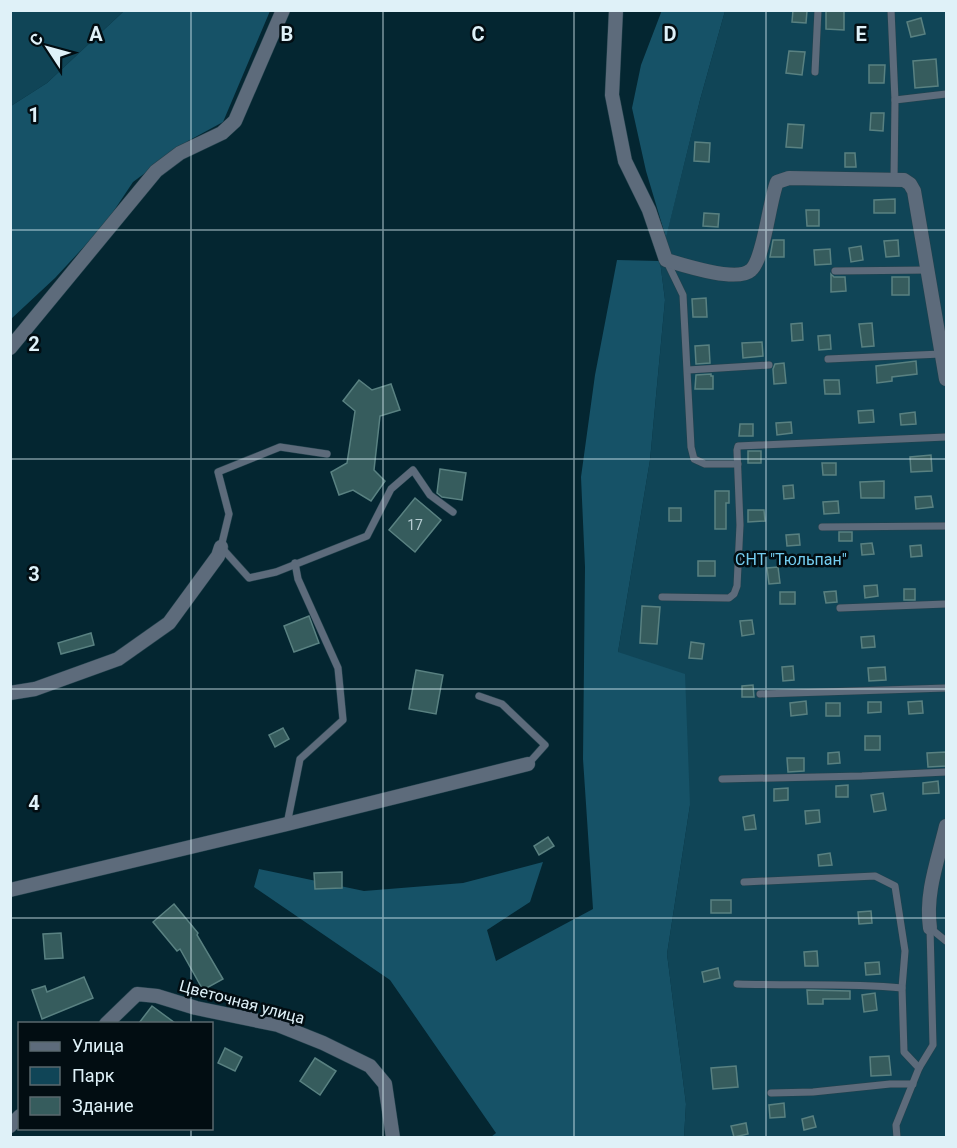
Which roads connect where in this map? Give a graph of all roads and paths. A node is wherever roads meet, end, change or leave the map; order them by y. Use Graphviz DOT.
graph roads {
  1 [pos="283,10"];
  2 [pos="616,10"];
  3 [pos="818,10"];
  4 [pos="891,10"];
  5 [pos="815,72"];
  6 [pos="946,94"];
  7 [pos="895,100"];
  8 [pos="894,180"];
  9 [pos="666,260"];
  10 [pos="929,270"];
  11 [pos="835,271"];
  12 [pos="10,348"];
  13 [pos="941,354"];
  14 [pos="828,359"];
  15 [pos="769,365"];
  16 [pos="688,370"];
  17 [pos="946,379"];
  18 [pos="946,437"];
  19 [pos="327,454"];
  20 [pos="738,464"];
  21 [pos="453,512"];
  22 [pos="946,526"];
  23 [pos="822,527"];
  24 [pos="221,547"];
  25 [pos="295,563"];
  26 [pos="662,597"];
  27 [pos="946,604"];
  28 [pos="840,608"];
  29 [pos="946,688"];
  30 [pos="10,693"];
  31 [pos="760,694"];
  32 [pos="479,696"];
  33 [pos="528,764"];
  34 [pos="946,772"];
  35 [pos="722,779"];
  36 [pos="287,824"];
  37 [pos="946,826"];
  38 [pos="744,882"];
  39 [pos="10,890"];
  40 [pos="930,928"];
  41 [pos="946,940"];
  42 [pos="737,984"];
  43 [pos="902,988"];
  44 [pos="107,1022"];
  45 [pos="919,1068"];
  46 [pos="913,1084"];
  47 [pos="771,1094"];
  48 [pos="393,1137"];
  49 [pos="897,1137"];
  1 -- 12 [label="street"];
  2 -- 9 [label="street"];
  3 -- 5 [label="lane"];
  4 -- 7 [label="lane"];
  6 -- 7 [label="lane"];
  7 -- 8 [label="lane"];
  8 -- 9 [label="street"];
  8 -- 10 [label="street"];
  9 -- 16 [label="lane"];
  10 -- 11 [label="lane"];
  10 -- 13 [label="street"];
  13 -- 14 [label="lane"];
  13 -- 17 [label="street"];
  15 -- 16 [label="lane"];
  16 -- 20 [label="lane"];
  18 -- 20 [label="lane"];
  19 -- 24 [label="lane"];
  20 -- 26 [label="lane"];
  21 -- 25 [label="lane"];
  22 -- 23 [label="lane"];
  24 -- 25 [label="lane"];
  24 -- 30 [label="street"];
  25 -- 36 [label="lane"];
  27 -- 28 [label="lane"];
  29 -- 31 [label="lane"];
  32 -- 33 [label="lane"];
  33 -- 36 [label="street"];
  34 -- 35 [label="lane"];
  36 -- 39 [label="street"];
  37 -- 40 [label="street"];
  38 -- 43 [label="lane"];
  40 -- 41 [label="lane"];
  40 -- 45 [label="lane"];
  42 -- 43 [label="lane"];
  43 -- 45 [label="lane"];
  44 -- 48 [label="street, Цветочная улица"];
  45 -- 46 [label="lane"];
  46 -- 47 [label="lane"];
  46 -- 49 [label="lane"];
}
